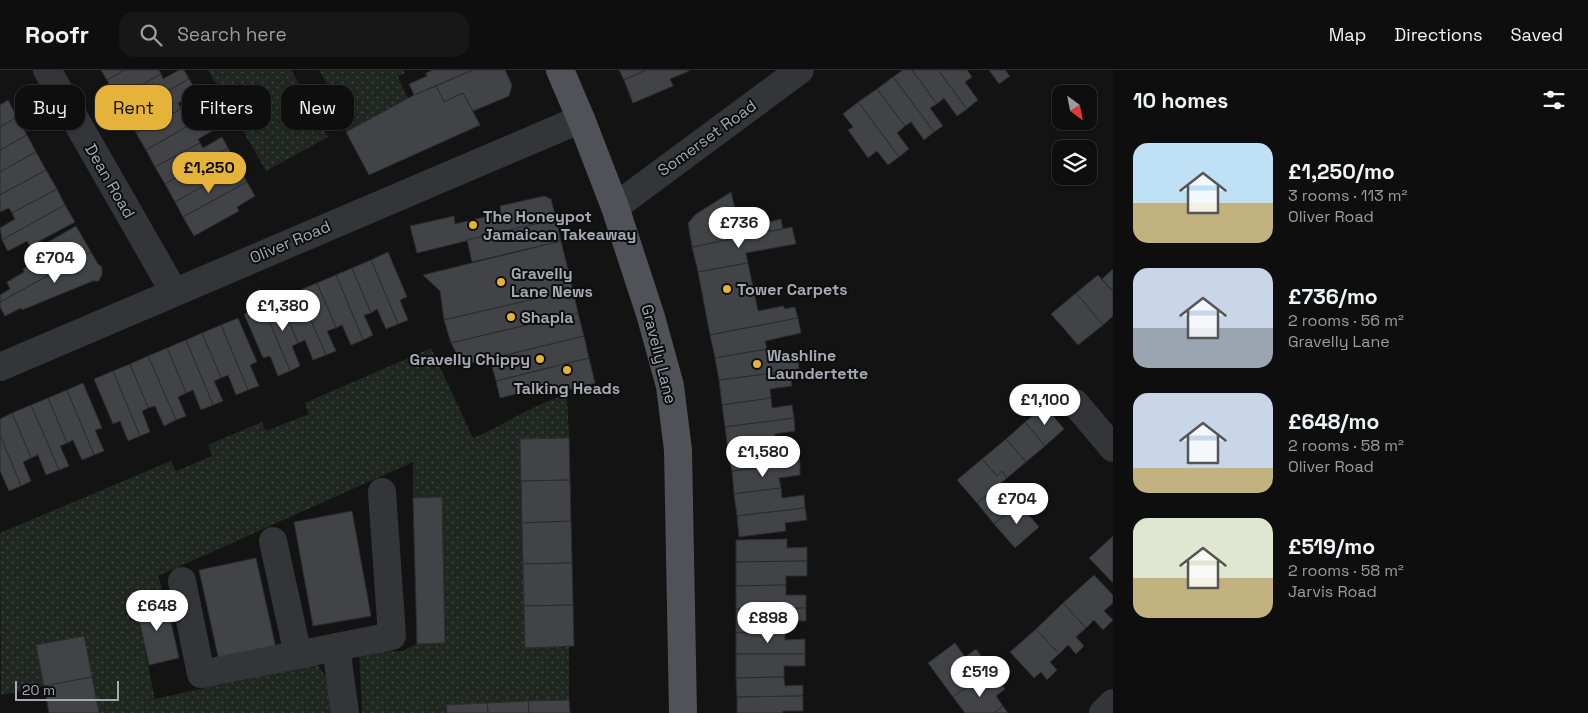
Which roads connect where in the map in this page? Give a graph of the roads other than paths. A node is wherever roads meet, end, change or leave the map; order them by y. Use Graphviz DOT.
graph roads {
  1 [pos="47,70"];
  2 [pos="560,70"];
  3 [pos="800,70"];
  4 [pos="581,119"];
  5 [pos="615,207"];
  6 [pos="174,292"];
  7 [pos="0,367"];
  8 [pos="1075,403"];
  9 [pos="1108,432"];
  10 [pos="382,492"];
  11 [pos="273,541"];
  12 [pos="182,581"];
  13 [pos="336,647"];
  14 [pos="298,655"];
  15 [pos="1113,703"];
  16 [pos="345,713"];
  17 [pos="683,713"];
  18 [pos="1103,713"];
  1 -- 6 [label="street, Dean Road"];
  2 -- 4 [label="main road, Gravelly Lane"];
  3 -- 5 [label="street, Somerset Road"];
  4 -- 5 [label="main road, Gravelly Lane"];
  4 -- 6 [label="street, Oliver Road"];
  5 -- 17 [label="main road, Gravelly Lane"];
  6 -- 7 [label="street, Oliver Road"];
  8 -- 9 [label="street"];
  10 -- 13 [label="street"];
  11 -- 14 [label="street"];
  12 -- 14 [label="street"];
  13 -- 14 [label="street"];
  13 -- 16 [label="street"];
  15 -- 18 [label="street"];
}
